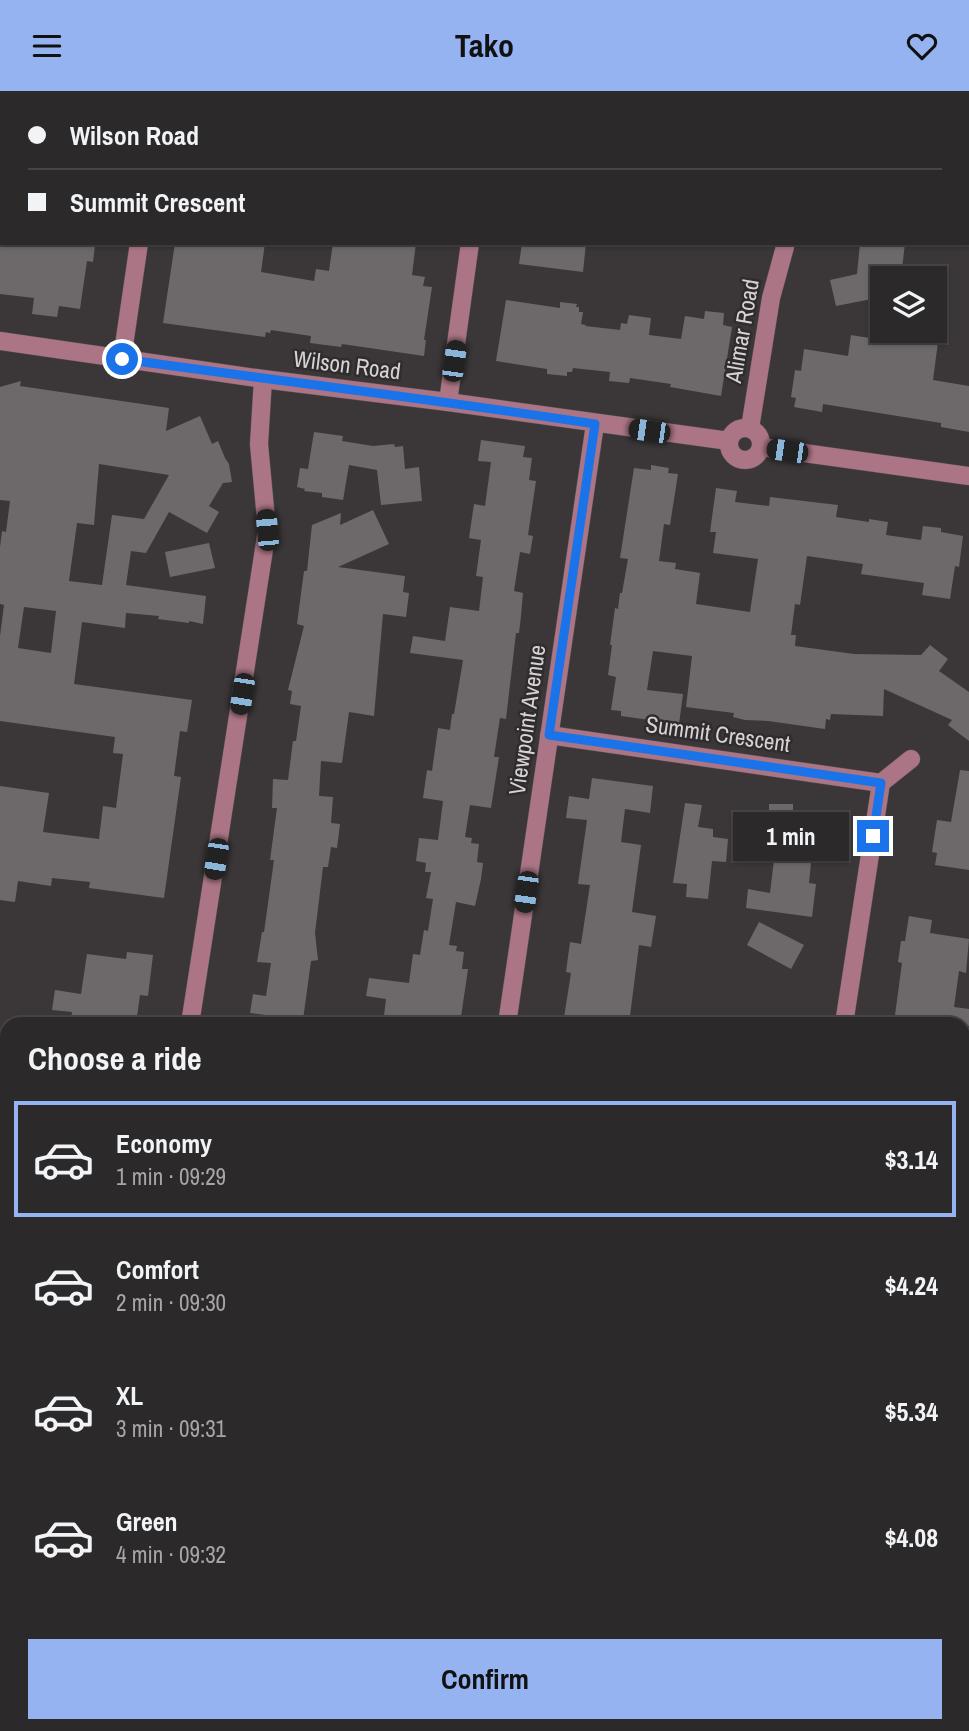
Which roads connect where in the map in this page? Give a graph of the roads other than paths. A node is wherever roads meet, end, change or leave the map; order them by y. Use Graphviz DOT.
graph roads {
  1 [pos="139,245"];
  2 [pos="470,245"];
  3 [pos="785,245"];
  4 [pos="0,341"];
  5 [pos="122,359"];
  6 [pos="262,379"];
  7 [pos="448,402"];
  8 [pos="595,424"];
  9 [pos="750,428"];
  10 [pos="729,442"];
  11 [pos="761,447"];
  12 [pos="969,476"];
  13 [pos="549,735"];
  14 [pos="911,759"];
  15 [pos="881,783"];
  16 [pos="191,1017"];
  17 [pos="508,1017"];
  18 [pos="846,1017"];
  1 -- 5 [label="street"];
  2 -- 7 [label="street"];
  3 -- 9 [label="street, Alimar Road"];
  4 -- 5 [label="street, Wilson Road"];
  5 -- 6 [label="street, Wilson Road"];
  6 -- 7 [label="street, Wilson Road"];
  6 -- 16 [label="street"];
  7 -- 8 [label="street, Wilson Road"];
  8 -- 10 [label="street, Wilson Road"];
  8 -- 13 [label="street, Viewpoint Avenue"];
  9 -- 10 [label="street"];
  9 -- 11 [label="street"];
  10 -- 11 [label="street"];
  11 -- 12 [label="street"];
  13 -- 15 [label="street, Summit Crescent"];
  13 -- 17 [label="street, Viewpoint Avenue"];
  14 -- 15 [label="street"];
  15 -- 18 [label="street"];
}
